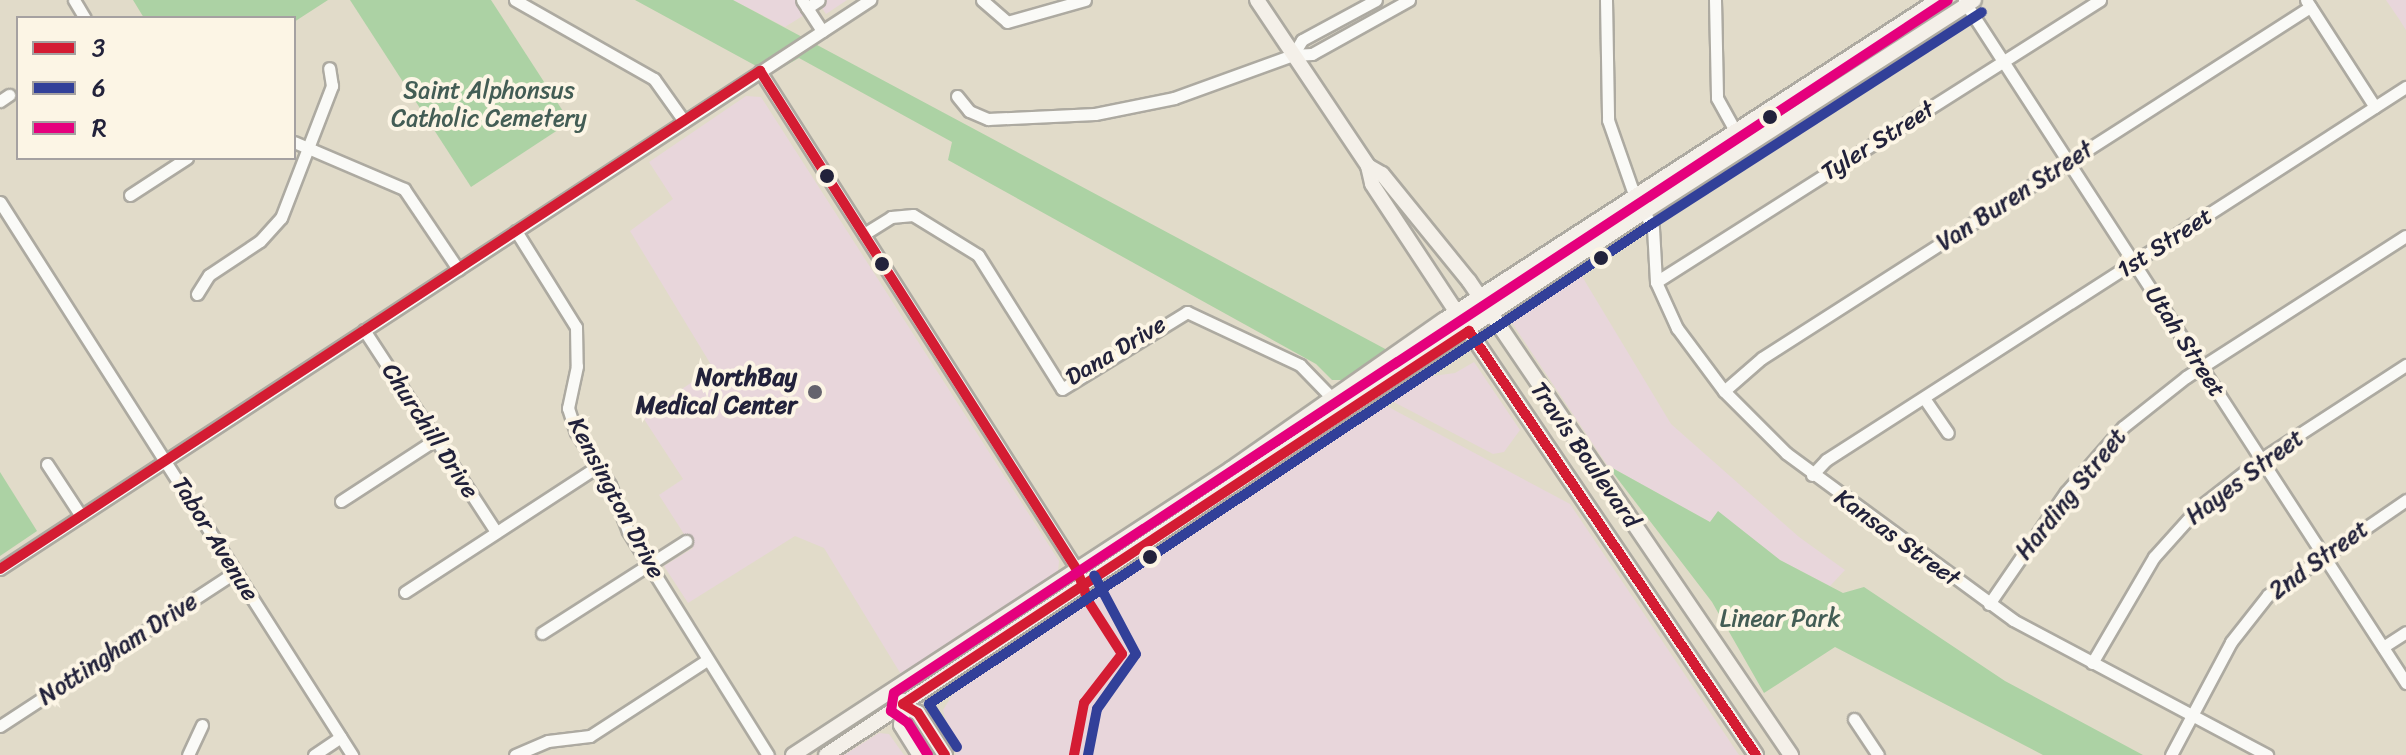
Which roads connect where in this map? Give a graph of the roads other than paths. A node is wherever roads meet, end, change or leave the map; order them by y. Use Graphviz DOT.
graph roads {
  1 [pos="515,0"];
  2 [pos="819,0"];
  3 [pos="870,0"];
  4 [pos="982,0"];
  5 [pos="1085,0"];
  6 [pos="1257,0"];
  7 [pos="1376,0"];
  8 [pos="1409,0"];
  9 [pos="1606,0"];
  10 [pos="1715,0"];
  11 [pos="1938,0"];
  12 [pos="2100,0"];
  13 [pos="1968,2"];
  14 [pos="2308,3"];
  15 [pos="805,4"];
  16 [pos="822,31"];
  17 [pos="1293,55"];
  18 [pos="2004,62"];
  19 [pos="329,68"];
  20 [pos="760,71"];
  21 [pos="2406,87"];
  22 [pos="957,96"];
  23 [pos="2375,107"];
  24 [pos="684,121"];
  25 [pos="1735,131"];
  26 [pos="296,143"];
  27 [pos="308,147"];
  28 [pos="184,160"];
  29 [pos="2068,162"];
  30 [pos="1368,166"];
  31 [pos="130,195"];
  32 [pos="1635,197"];
  33 [pos="0,202"];
  34 [pos="1644,212"];
  35 [pos="516,231"];
  36 [pos="864,234"];
  37 [pos="2406,236"];
  38 [pos="2133,263"];
  39 [pos="458,269"];
  40 [pos="1656,282"];
  41 [pos="197,294"];
  42 [pos="1479,298"];
  43 [pos="1456,312"];
  44 [pos="1490,316"];
  45 [pos="364,330"];
  46 [pos="1469,331"];
  47 [pos="2406,365"];
  48 [pos="2202,367"];
  49 [pos="1724,391"];
  50 [pos="1332,398"];
  51 [pos="1924,398"];
  52 [pos="1948,433"];
  53 [pos="436,439"];
  54 [pos="2261,459"];
  55 [pos="166,461"];
  56 [pos="47,464"];
  57 [pos="598,466"];
  58 [pos="1812,475"];
  59 [pos="2406,500"];
  60 [pos="341,501"];
  61 [pos="81,516"];
  62 [pos="496,532"];
  63 [pos="686,541"];
  64 [pos="2321,555"];
  65 [pos="649,564"];
  66 [pos="0,569"];
  67 [pos="1077,570"];
  68 [pos="235,572"];
  69 [pos="1086,584"];
  70 [pos="405,592"];
  71 [pos="1989,604"];
  72 [pos="2406,632"];
  73 [pos="542,633"];
  74 [pos="2383,647"];
  75 [pos="707,660"];
  76 [pos="2092,663"];
  77 [pos="927,670"];
  78 [pos="2406,683"];
  79 [pos="903,704"];
  80 [pos="861,714"];
  81 [pos="2193,714"];
  82 [pos="1854,719"];
  83 [pos="202,725"];
  84 [pos="0,726"];
  85 [pos="341,737"];
  86 [pos="188,755"];
  87 [pos="314,755"];
  88 [pos="352,755"];
  89 [pos="515,755"];
  90 [pos="768,755"];
  91 [pos="793,755"];
  92 [pos="826,755"];
  93 [pos="920,755"];
  94 [pos="945,755"];
  95 [pos="1756,755"];
  96 [pos="1791,755"];
  97 [pos="1878,755"];
  98 [pos="2171,755"];
  99 [pos="2267,755"];
  1 -- 24 [label="street"];
  2 -- 15 [label="street"];
  3 -- 16 [label="street"];
  4 -- 5 [label="street"];
  6 -- 17 [label="main road, Travis Boulevard"];
  7 -- 17 [label="street"];
  8 -- 17 [label="street"];
  9 -- 32 [label="street"];
  10 -- 25 [label="street"];
  11 -- 25 [label="main road"];
  12 -- 18 [label="street, Tyler Street"];
  13 -- 18 [label="street, Utah Street"];
  13 -- 34 [label="main road"];
  14 -- 23 [label="street"];
  14 -- 29 [label="street, Van Buren Street"];
  15 -- 16 [label="street"];
  16 -- 20 [label="street"];
  17 -- 22 [label="street"];
  17 -- 30 [label="main road, Travis Boulevard"];
  18 -- 29 [label="street, Utah Street"];
  18 -- 40 [label="street, Tyler Street"];
  19 -- 27 [label="street"];
  20 -- 24 [label="street"];
  20 -- 36 [label="street"];
  21 -- 23 [label="street, 1st Street"];
  23 -- 38 [label="street, 1st Street"];
  24 -- 35 [label="street"];
  25 -- 32 [label="main road"];
  26 -- 27 [label="street"];
  27 -- 39 [label="street"];
  27 -- 41 [label="street"];
  28 -- 31 [label="street"];
  29 -- 38 [label="street, Utah Street"];
  29 -- 49 [label="street, Van Buren Street"];
  30 -- 42 [label="main road, Travis Boulevard"];
  30 -- 43 [label="main road, Travis Boulevard"];
  32 -- 42 [label="main road"];
  33 -- 55 [label="street, Tabor Avenue"];
  34 -- 40 [label="street, Kansas Street"];
  34 -- 44 [label="main road"];
  35 -- 39 [label="street"];
  35 -- 57 [label="street, Kensington Drive"];
  36 -- 50 [label="street, Dana Drive"];
  36 -- 67 [label="street"];
  37 -- 48 [label="street, Harding Street"];
  38 -- 48 [label="street, Utah Street"];
  38 -- 51 [label="street, 1st Street"];
  39 -- 45 [label="street"];
  40 -- 49 [label="street, Kansas Street"];
  42 -- 43 [label="main road"];
  42 -- 44 [label="main road, Travis Boulevard"];
  43 -- 46 [label="main road, Travis Boulevard"];
  43 -- 50 [label="main road"];
  44 -- 46 [label="main road"];
  44 -- 96 [label="main road, Travis Boulevard"];
  45 -- 53 [label="street, Churchill Drive"];
  45 -- 55 [label="street"];
  46 -- 69 [label="main road"];
  46 -- 95 [label="main road, Travis Boulevard"];
  47 -- 54 [label="street, Hayes Street"];
  48 -- 54 [label="street, Utah Street"];
  48 -- 71 [label="street, Harding Street"];
  49 -- 58 [label="street, Kansas Street"];
  50 -- 67 [label="main road"];
  51 -- 52 [label="street"];
  51 -- 58 [label="street, 1st Street"];
  53 -- 60 [label="street"];
  53 -- 62 [label="street, Churchill Drive"];
  54 -- 64 [label="street, Utah Street"];
  54 -- 76 [label="street, Hayes Street"];
  55 -- 61 [label="street"];
  55 -- 68 [label="street, Tabor Avenue"];
  56 -- 61 [label="street"];
  57 -- 62 [label="street"];
  57 -- 65 [label="street, Kensington Drive"];
  58 -- 71 [label="street, Kansas Street"];
  59 -- 64 [label="street, 2nd Street"];
  61 -- 66 [label="street"];
  62 -- 70 [label="street"];
  63 -- 65 [label="street"];
  64 -- 74 [label="street, Utah Street"];
  64 -- 81 [label="street, 2nd Street"];
  65 -- 73 [label="street"];
  65 -- 75 [label="street, Kensington Drive"];
  67 -- 69 [label="street"];
  67 -- 77 [label="main road"];
  68 -- 84 [label="street, Nottingham Drive"];
  68 -- 85 [label="street, Tabor Avenue"];
  69 -- 79 [label="main road"];
  71 -- 76 [label="street, Kansas Street"];
  72 -- 74 [label="street"];
  74 -- 78 [label="street, Utah Street"];
  75 -- 89 [label="street"];
  75 -- 90 [label="street, Kensington Drive"];
  76 -- 81 [label="street, Kansas Street"];
  77 -- 79 [label="main road"];
  77 -- 80 [label="main road"];
  79 -- 80 [label="main road"];
  79 -- 92 [label="main road"];
  79 -- 93 [label="main road"];
  79 -- 94 [label="main road"];
  80 -- 91 [label="main road"];
  81 -- 98 [label="street, 2nd Street"];
  81 -- 99 [label="street, Kansas Street"];
  82 -- 97 [label="street"];
  83 -- 86 [label="street"];
  85 -- 87 [label="street"];
  85 -- 88 [label="street, Tabor Avenue"];
}
